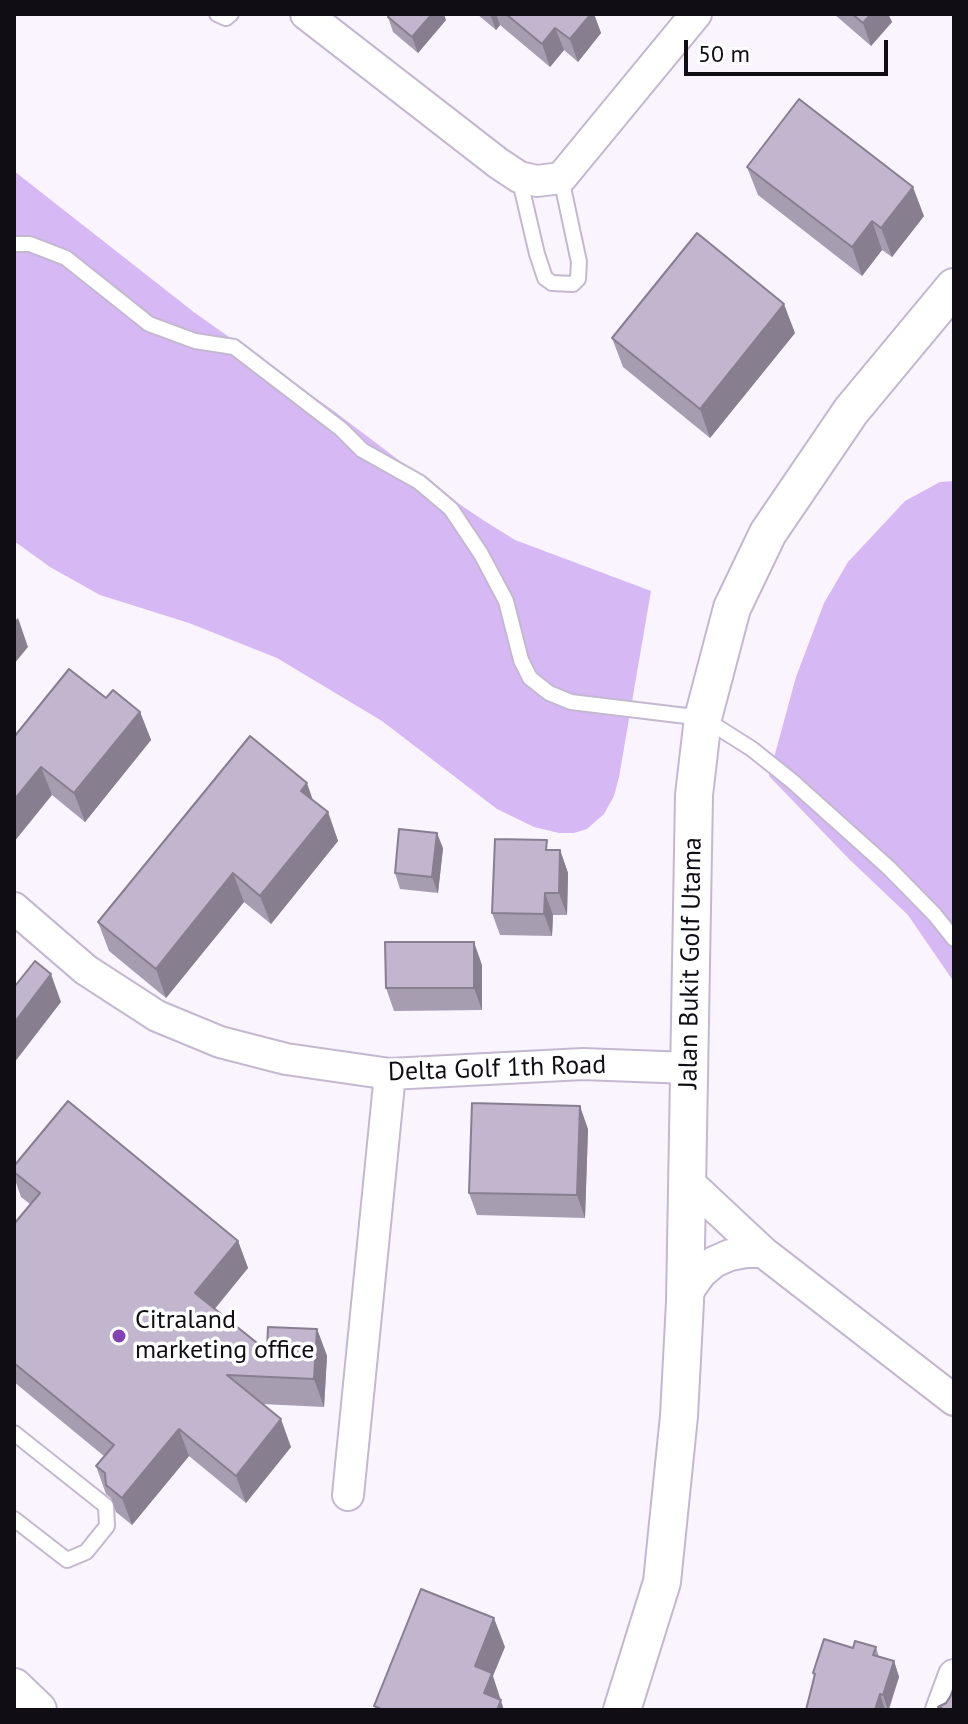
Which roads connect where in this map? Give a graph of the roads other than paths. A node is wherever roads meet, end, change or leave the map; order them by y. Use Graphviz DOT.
graph roads {
  1 [pos="217,14"];
  2 [pos="231,14"];
  3 [pos="306,14"];
  4 [pos="696,14"];
  5 [pos="519,177"];
  6 [pos="561,178"];
  7 [pos="14,244"];
  8 [pos="954,287"];
  9 [pos="703,718"];
  10 [pos="14,908"];
  11 [pos="954,939"];
  12 [pos="688,1068"];
  13 [pos="390,1074"];
  14 [pos="686,1180"];
  15 [pos="763,1252"];
  16 [pos="685,1302"];
  17 [pos="954,1400"];
  18 [pos="14,1433"];
  19 [pos="348,1495"];
  20 [pos="14,1519"];
  21 [pos="954,1675"];
  22 [pos="14,1687"];
  23 [pos="621,1709"];
  24 [pos="38,1710"];
  25 [pos="941,1710"];
  1 -- 2 [label="lane"];
  3 -- 5 [label="street"];
  4 -- 6 [label="street"];
  5 -- 6 [label="street"];
  5 -- 6 [label="lane"];
  7 -- 9 [label="lane"];
  8 -- 9 [label="street, Jalan Bukit Golf Utama"];
  9 -- 11 [label="lane"];
  9 -- 12 [label="street, Jalan Bukit Golf Utama"];
  10 -- 13 [label="street, Delta Golf 1th Road"];
  12 -- 13 [label="street, Delta Golf 1th Road"];
  12 -- 14 [label="street, Jalan Bukit Golf Utama"];
  13 -- 19 [label="street"];
  14 -- 15 [label="street"];
  14 -- 16 [label="street, Jalan Bukit Golf Utama"];
  15 -- 16 [label="street"];
  15 -- 17 [label="street"];
  16 -- 23 [label="street, Jalan Bukit Golf Utama"];
  18 -- 20 [label="lane"];
  21 -- 25 [label="street"];
  22 -- 24 [label="street"];
}
